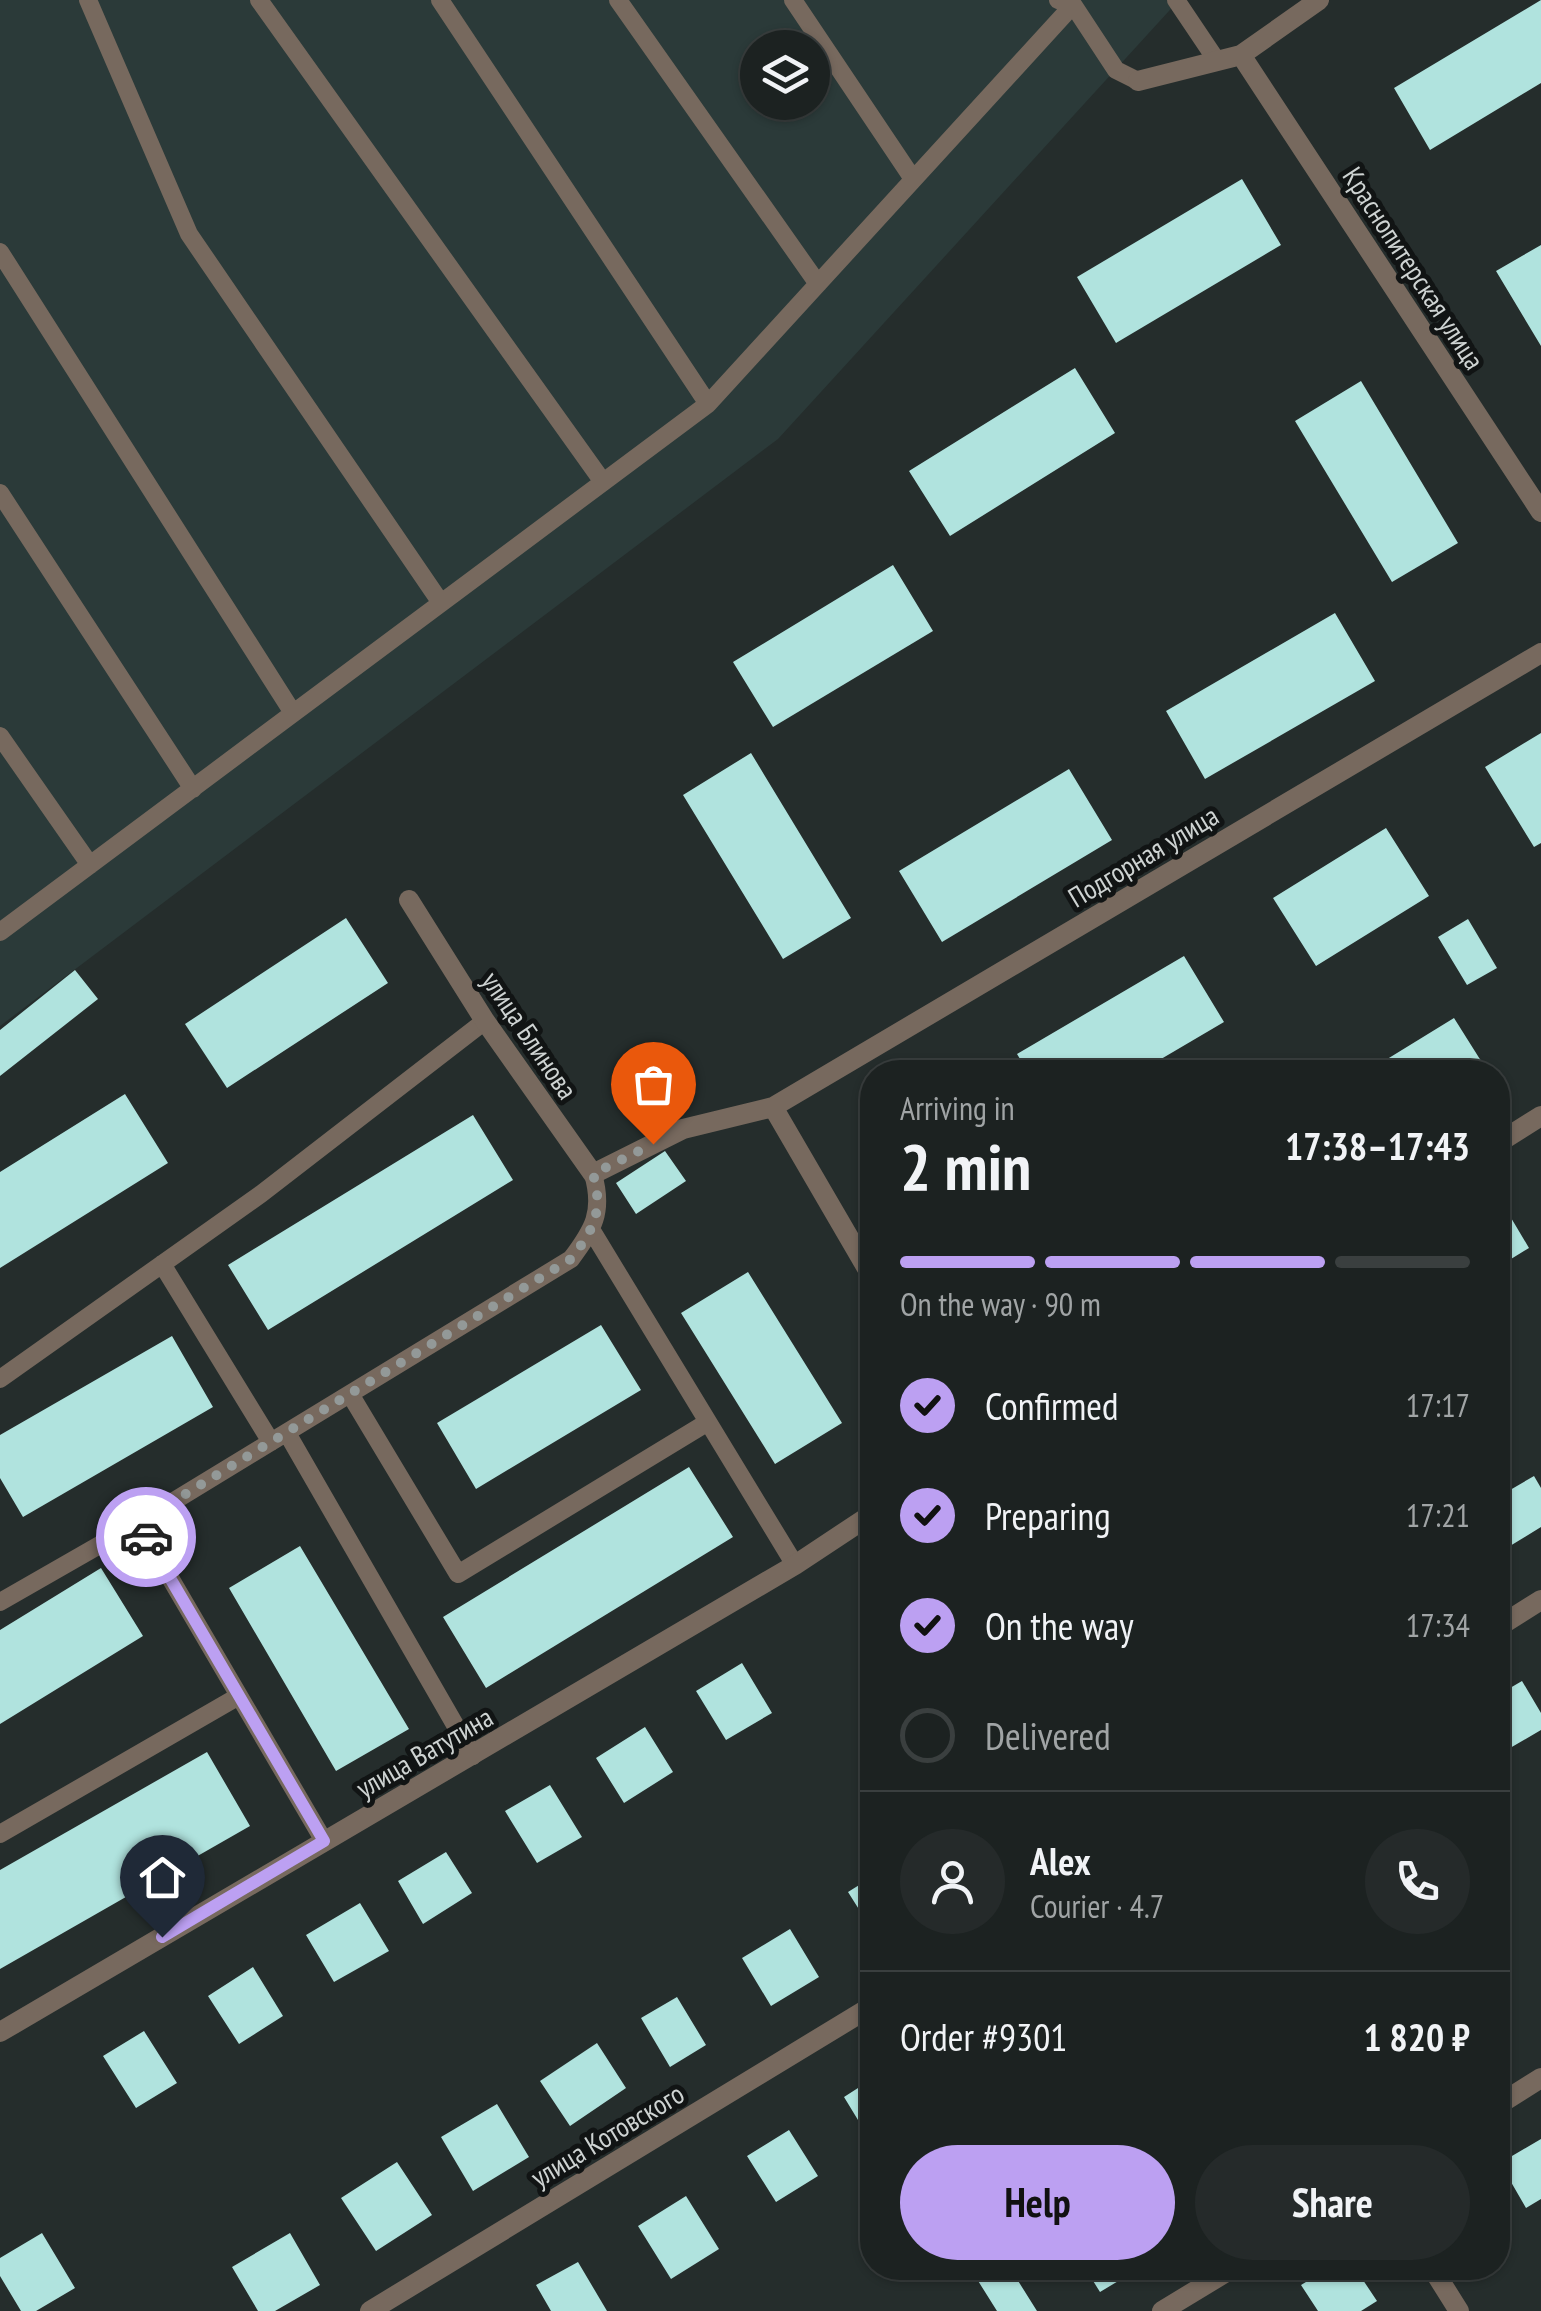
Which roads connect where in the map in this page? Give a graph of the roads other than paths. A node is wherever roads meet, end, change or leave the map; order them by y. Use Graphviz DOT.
graph roads {
  1 [pos="88,0"];
  2 [pos="259,0"];
  3 [pos="440,0"];
  4 [pos="618,0"];
  5 [pos="794,0"];
  6 [pos="1176,0"];
  7 [pos="1318,0"];
  8 [pos="1067,2"];
  9 [pos="1241,55"];
  10 [pos="1217,62"];
  11 [pos="1138,82"];
  12 [pos="914,179"];
  13 [pos="0,252"];
  14 [pos="818,284"];
  15 [pos="708,404"];
  16 [pos="603,482"];
  17 [pos="0,493"];
  18 [pos="1541,512"];
  19 [pos="441,603"];
  20 [pos="1541,653"];
  21 [pos="294,714"];
  22 [pos="0,736"];
  23 [pos="193,789"];
  24 [pos="90,866"];
  25 [pos="408,900"];
  26 [pos="0,932"];
  27 [pos="485,1021"];
  28 [pos="774,1108"];
  29 [pos="1541,1116"];
  30 [pos="1510,1135"];
  31 [pos="593,1174"];
  32 [pos="592,1231"];
  33 [pos="860,1256"];
  34 [pos="162,1264"];
  35 [pos="0,1379"];
  36 [pos="350,1394"];
  37 [pos="708,1422"];
  38 [pos="279,1437"];
  39 [pos="860,1522"];
  40 [pos="138,1523"];
  41 [pos="796,1565"];
  42 [pos="1541,1600"];
  43 [pos="0,1602"];
  44 [pos="1510,1619"];
  45 [pos="239,1696"];
  46 [pos="473,1756"];
  47 [pos="0,1834"];
  48 [pos="324,1841"];
  49 [pos="860,2013"];
  50 [pos="0,2032"];
  51 [pos="1541,2078"];
  52 [pos="1510,2097"];
  53 [pos="1213,2280"];
  54 [pos="1440,2280"];
  55 [pos="370,2311"];
  56 [pos="1162,2311"];
  57 [pos="1460,2311"];
  1 -- 19 [label="lane"];
  2 -- 16 [label="lane"];
  3 -- 15 [label="lane"];
  4 -- 14 [label="lane"];
  5 -- 12 [label="lane"];
  6 -- 10 [label="lane"];
  7 -- 9 [label="street"];
  8 -- 11 [label="lane"];
  8 -- 12 [label="lane"];
  9 -- 10 [label="street"];
  9 -- 18 [label="street, Краснопитерская улица"];
  10 -- 11 [label="street"];
  12 -- 14 [label="lane"];
  13 -- 21 [label="lane"];
  14 -- 15 [label="lane"];
  15 -- 16 [label="lane"];
  16 -- 19 [label="lane"];
  17 -- 23 [label="lane"];
  19 -- 21 [label="lane"];
  20 -- 28 [label="street, Подгорная улица"];
  21 -- 23 [label="lane"];
  22 -- 24 [label="lane"];
  23 -- 24 [label="lane"];
  24 -- 26 [label="lane"];
  25 -- 27 [label="street, улица Блинова"];
  27 -- 31 [label="street, улица Блинова"];
  27 -- 34 [label="lane"];
  28 -- 31 [label="street"];
  28 -- 33 [label="street"];
  29 -- 30 [label="street"];
  31 -- 32 [label="lane"];
  32 -- 36 [label="lane"];
  32 -- 37 [label="lane"];
  34 -- 35 [label="lane"];
  34 -- 38 [label="lane"];
  36 -- 37 [label="lane"];
  36 -- 38 [label="lane"];
  37 -- 41 [label="lane"];
  38 -- 40 [label="lane"];
  38 -- 46 [label="lane"];
  39 -- 41 [label="street, улица Ватутина"];
  40 -- 43 [label="lane"];
  40 -- 45 [label="lane"];
  41 -- 46 [label="street, улица Ватутина"];
  42 -- 44 [label="street"];
  45 -- 47 [label="lane"];
  45 -- 48 [label="lane"];
  46 -- 48 [label="street, улица Ватутина"];
  48 -- 50 [label="street, улица Ватутина"];
  49 -- 55 [label="street, улица Котовского"];
  51 -- 52 [label="street"];
  53 -- 56 [label="street"];
  54 -- 57 [label="street"];
}
